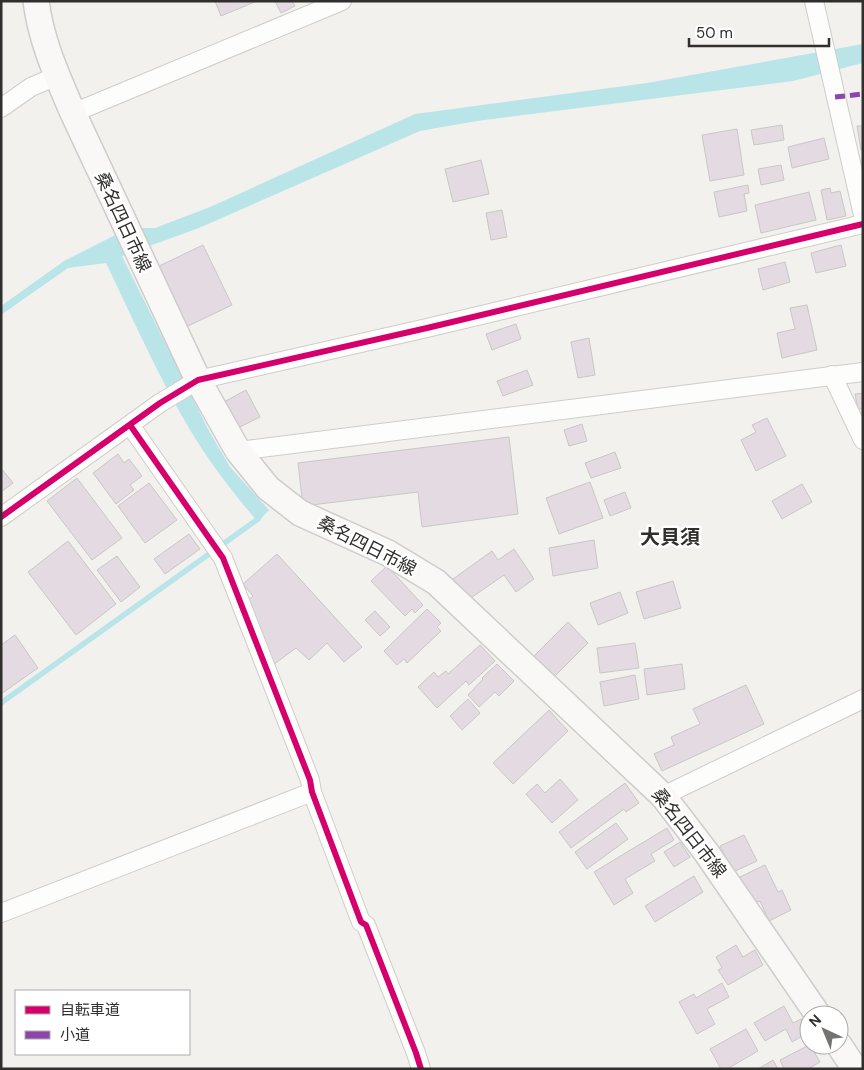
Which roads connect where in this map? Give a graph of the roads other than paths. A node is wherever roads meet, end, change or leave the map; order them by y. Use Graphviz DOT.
graph roads {
  1 [pos="36,1"];
  2 [pos="342,1"];
  3 [pos="814,1"];
  4 [pos="57,76"];
  5 [pos="1,108"];
  6 [pos="73,112"];
  7 [pos="863,216"];
  8 [pos="863,224"];
  9 [pos="863,372"];
  10 [pos="832,376"];
  11 [pos="198,380"];
  12 [pos="130,425"];
  13 [pos="863,440"];
  14 [pos="238,451"];
  15 [pos="1,517"];
  16 [pos="863,699"];
  17 [pos="312,792"];
  18 [pos="663,796"];
  19 [pos="1,913"];
  20 [pos="811,1005"];
  21 [pos="414,1067"];
  1 -- 4 [label="main road, 桑名四日市線"];
  2 -- 6 [label="street"];
  3 -- 7 [label="street"];
  4 -- 5 [label="street"];
  4 -- 6 [label="main road, 桑名四日市線"];
  6 -- 11 [label="main road, 桑名四日市線"];
  8 -- 11 [label="street"];
  9 -- 10 [label="street"];
  10 -- 13 [label="street"];
  10 -- 14 [label="street"];
  11 -- 12 [label="street"];
  11 -- 14 [label="main road, 桑名四日市線"];
  12 -- 15 [label="street"];
  12 -- 17 [label="street"];
  14 -- 18 [label="main road, 桑名四日市線"];
  16 -- 18 [label="street"];
  17 -- 19 [label="street"];
  17 -- 21 [label="street"];
  18 -- 20 [label="main road, 桑名四日市線"];
}
